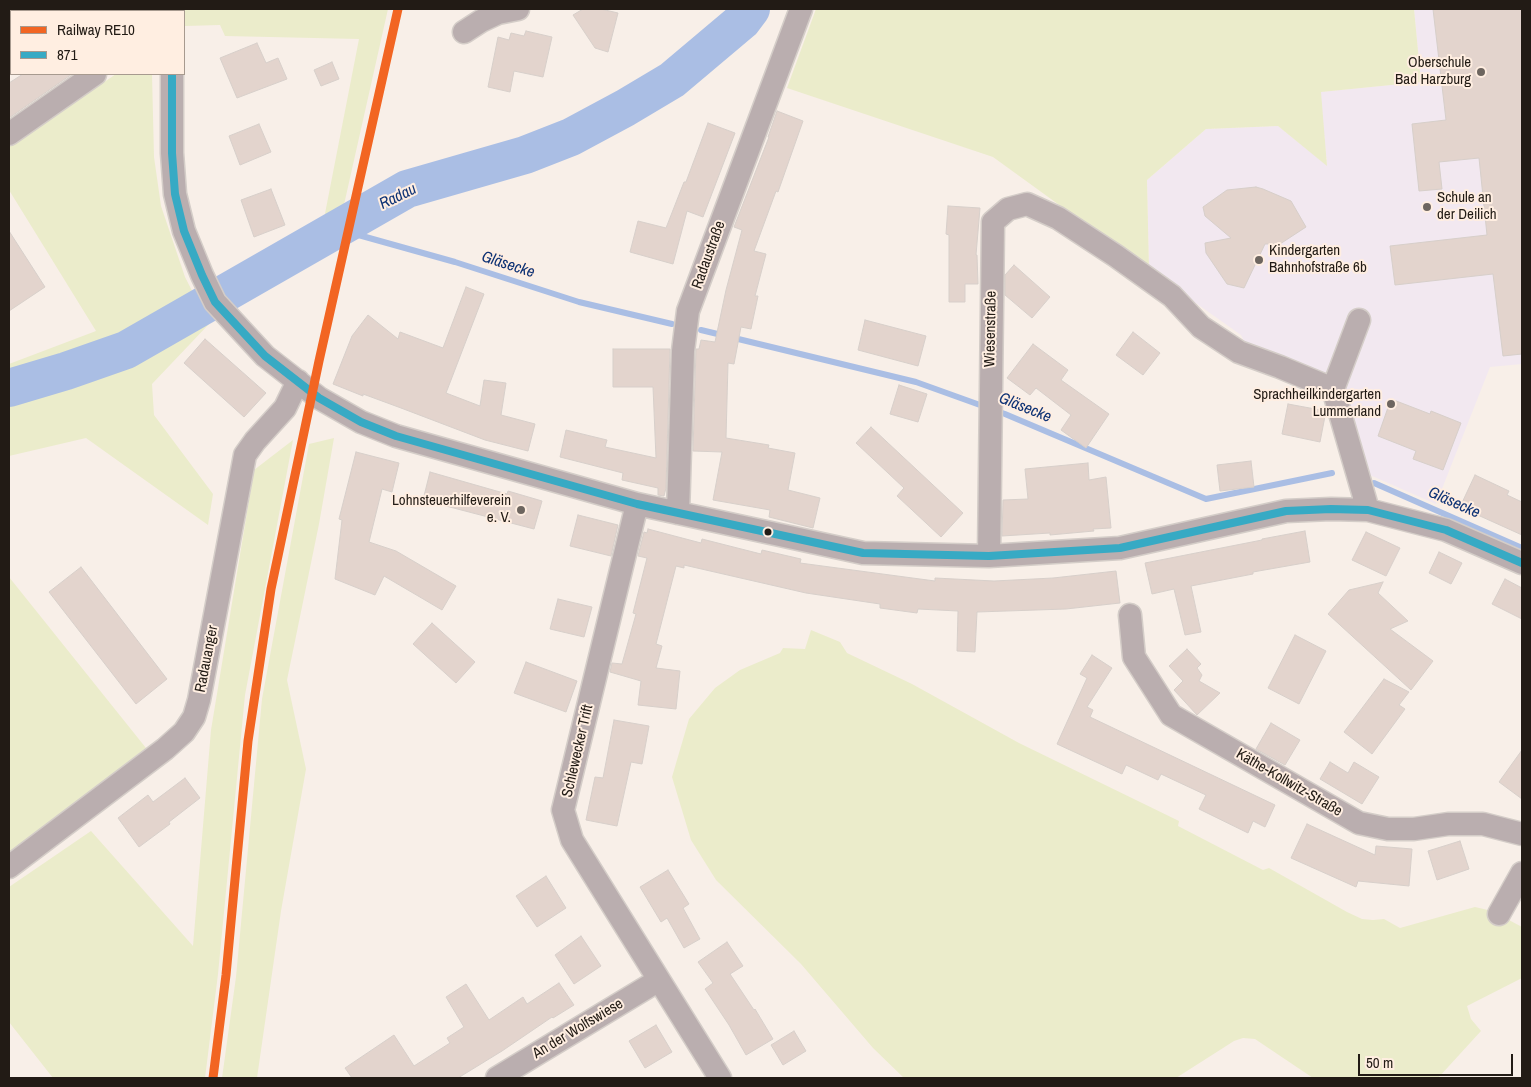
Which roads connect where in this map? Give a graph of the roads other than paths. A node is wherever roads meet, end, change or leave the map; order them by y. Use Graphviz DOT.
graph roads {
  1 [pos="518,9"];
  2 [pos="801,9"];
  3 [pos="464,32"];
  4 [pos="94,75"];
  5 [pos="172,75"];
  6 [pos="9,134"];
  7 [pos="1358,320"];
  8 [pos="298,381"];
  9 [pos="1333,389"];
  10 [pos="636,504"];
  11 [pos="1368,510"];
  12 [pos="678,513"];
  13 [pos="989,556"];
  14 [pos="1522,563"];
  15 [pos="1130,616"];
  16 [pos="1522,834"];
  17 [pos="9,867"];
  18 [pos="1522,873"];
  19 [pos="1499,914"];
  20 [pos="659,980"];
  21 [pos="497,1078"];
  22 [pos="720,1078"];
  1 -- 3 [label="street"];
  2 -- 12 [label="street, Radaustraße"];
  4 -- 6 [label="street"];
  5 -- 8 [label="street"];
  7 -- 9 [label="street"];
  8 -- 10 [label="street"];
  8 -- 17 [label="street, Radauanger"];
  9 -- 11 [label="street"];
  9 -- 13 [label="street, Wiesenstraße"];
  10 -- 12 [label="street"];
  10 -- 20 [label="street, Schlewecker Trift"];
  11 -- 13 [label="street"];
  11 -- 14 [label="street"];
  12 -- 13 [label="street"];
  15 -- 16 [label="street, Käthe-Kollwitz-Straße"];
  18 -- 19 [label="street"];
  20 -- 21 [label="street, An der Wolfswiese"];
  20 -- 22 [label="street, Schlewecker Trift"];
}
